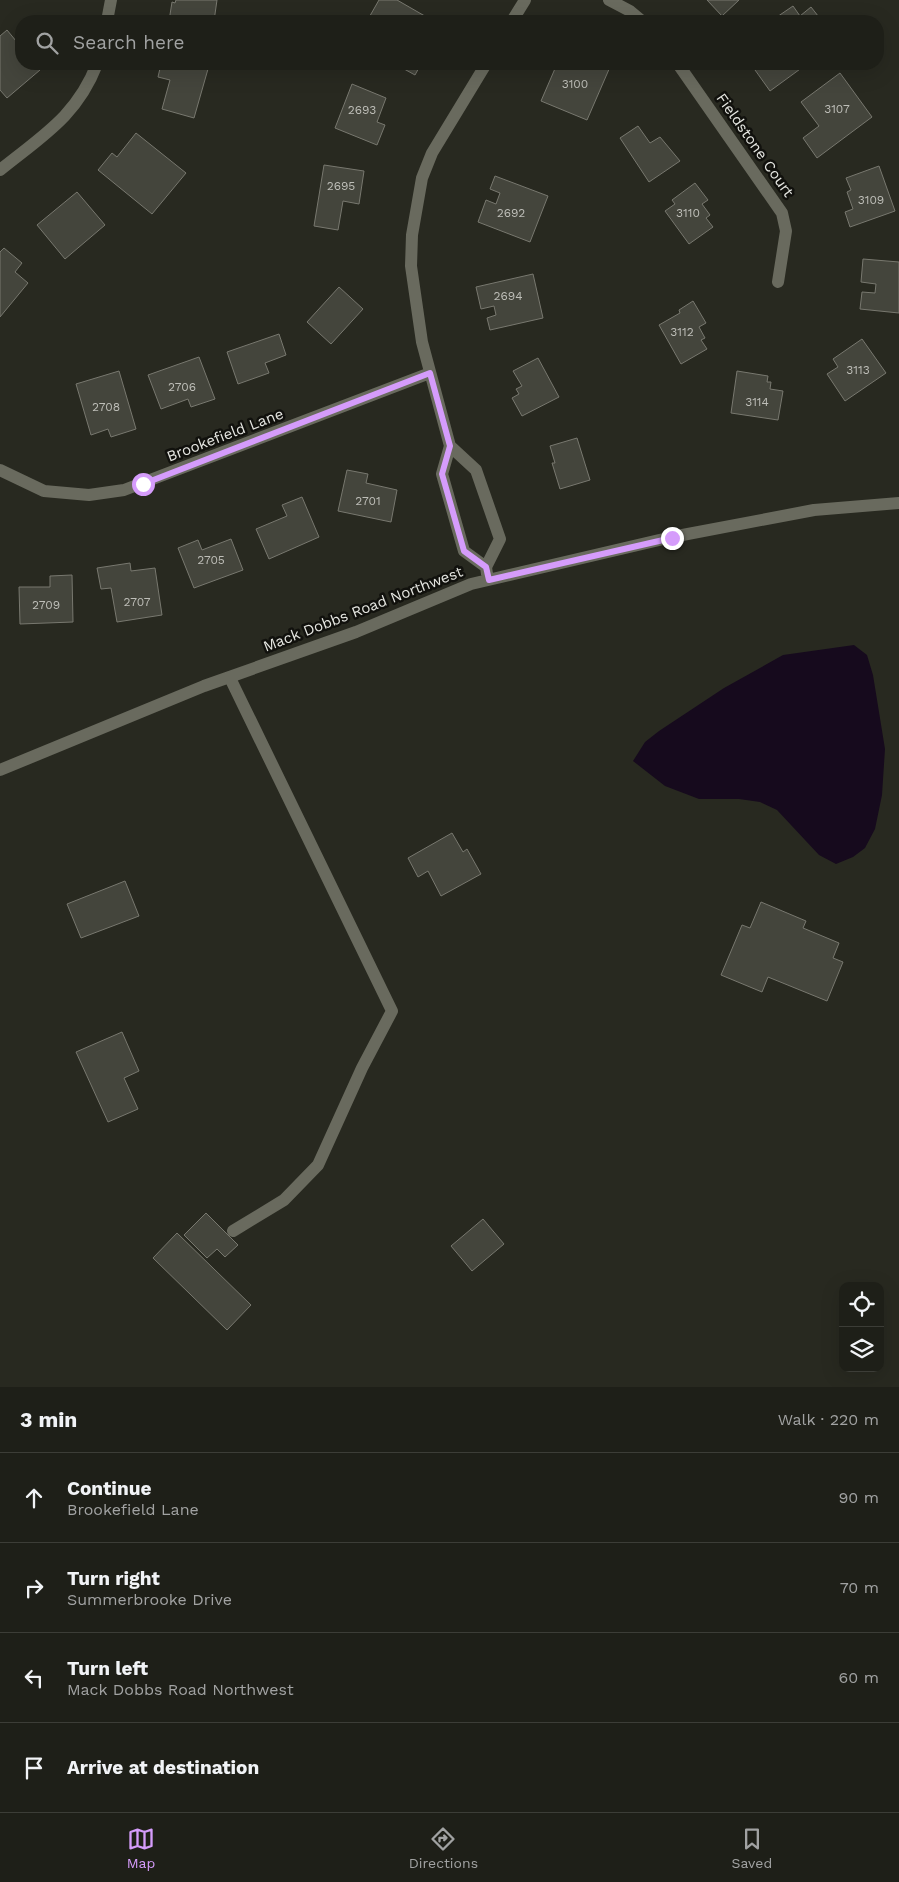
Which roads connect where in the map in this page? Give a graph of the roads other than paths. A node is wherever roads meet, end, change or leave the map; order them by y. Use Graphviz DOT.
graph roads {
  1 [pos="111,0"];
  2 [pos="525,0"];
  3 [pos="609,0"];
  4 [pos="108,15"];
  5 [pos="516,15"];
  6 [pos="635,15"];
  7 [pos="94,70"];
  8 [pos="482,70"];
  9 [pos="682,70"];
  10 [pos="0,170"];
  11 [pos="778,282"];
  12 [pos="430,373"];
  13 [pos="450,446"];
  14 [pos="0,470"];
  15 [pos="899,503"];
  16 [pos="487,573"];
  17 [pos="230,678"];
  18 [pos="0,770"];
  19 [pos="233,1231"];
  1 -- 4 [label="street"];
  2 -- 5 [label="street"];
  3 -- 6 [label="street"];
  7 -- 10 [label="street"];
  8 -- 12 [label="street"];
  9 -- 11 [label="street, Fieldstone Court"];
  12 -- 13 [label="street"];
  12 -- 14 [label="street, Brookefield Lane"];
  13 -- 16 [label="street"];
  13 -- 16 [label="street"];
  15 -- 16 [label="street, Mack Dobbs Road Northwest"];
  16 -- 17 [label="street, Mack Dobbs Road Northwest"];
  17 -- 18 [label="street, Mack Dobbs Road Northwest"];
  17 -- 19 [label="street"];
}
